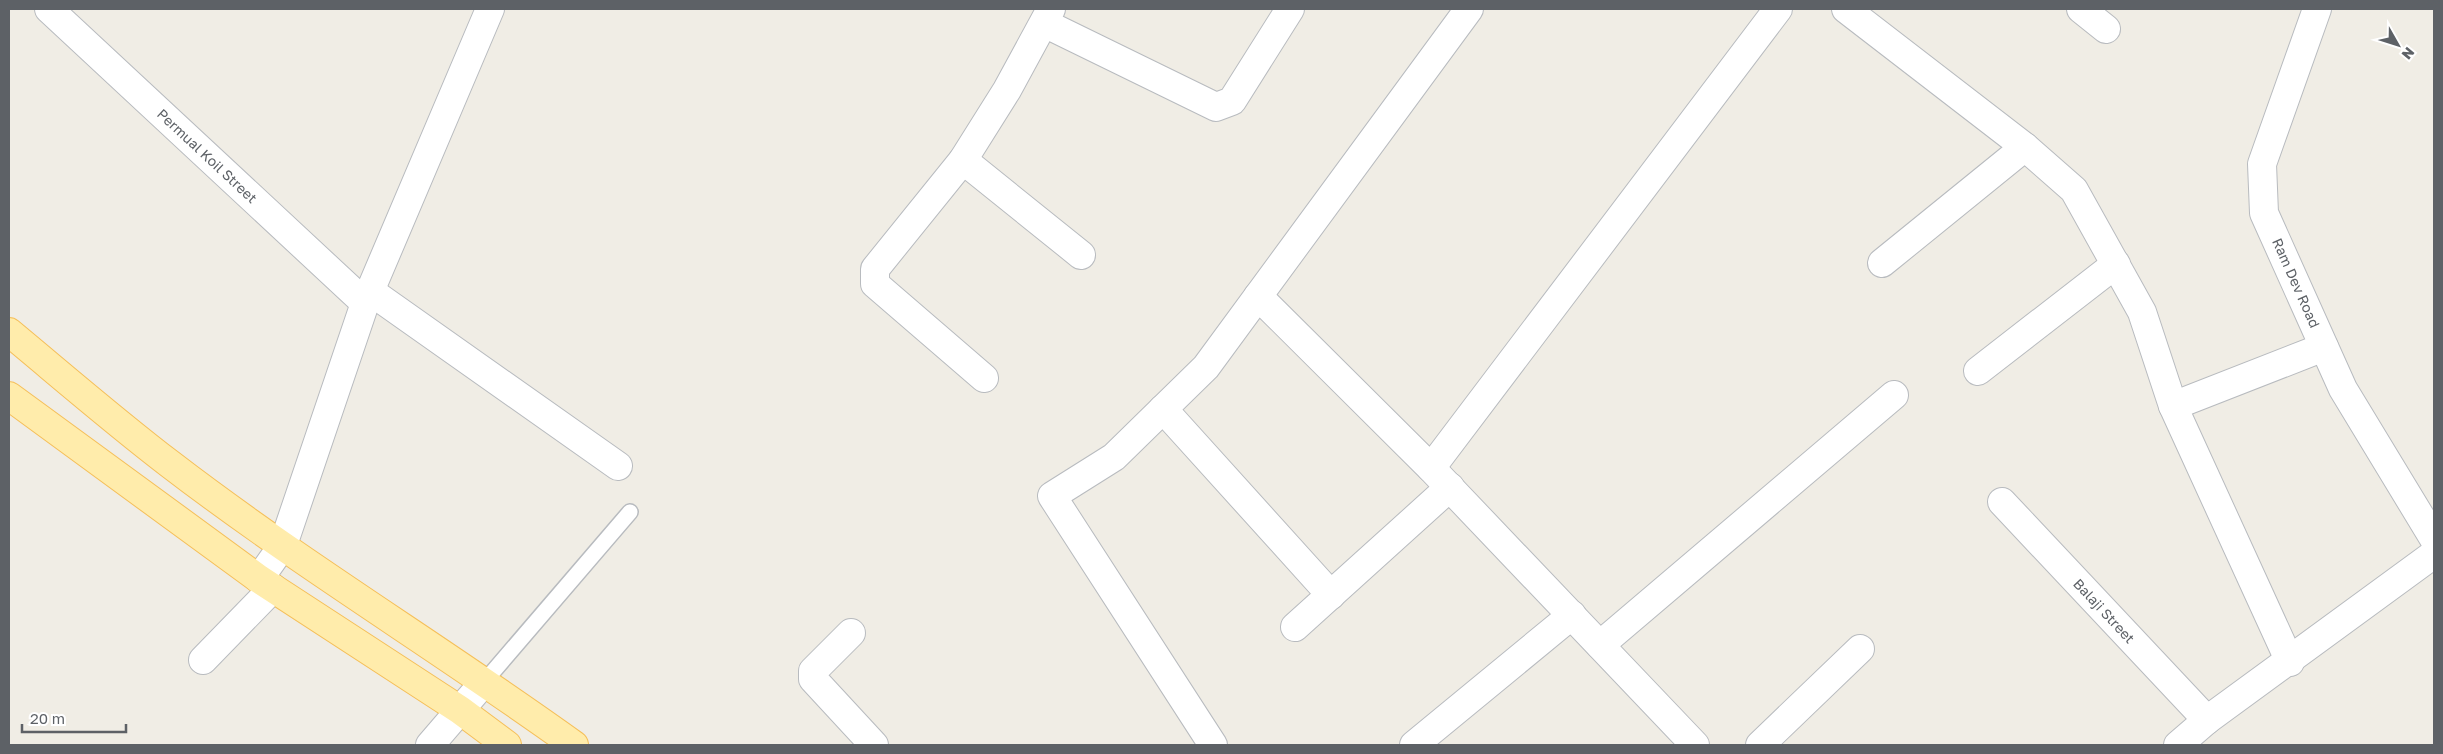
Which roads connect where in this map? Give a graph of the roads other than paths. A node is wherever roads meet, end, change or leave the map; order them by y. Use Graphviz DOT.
graph roads {
  1 [pos="49,9"];
  2 [pos="490,9"];
  3 [pos="1290,9"];
  4 [pos="1469,9"];
  5 [pos="1778,9"];
  6 [pos="1846,9"];
  7 [pos="2081,9"];
  8 [pos="2317,9"];
  9 [pos="1047,16"];
  10 [pos="2106,29"];
  11 [pos="2025,146"];
  12 [pos="963,160"];
  13 [pos="1081,255"];
  14 [pos="1882,263"];
  15 [pos="2116,264"];
  16 [pos="1258,296"];
  17 [pos="367,297"];
  18 [pos="9,332"];
  19 [pos="2324,347"];
  20 [pos="1978,371"];
  21 [pos="984,378"];
  22 [pos="1894,395"];
  23 [pos="9,396"];
  24 [pos="2172,406"];
  25 [pos="1163,409"];
  26 [pos="618,466"];
  27 [pos="1431,468"];
  28 [pos="1450,488"];
  29 [pos="2002,502"];
  30 [pos="630,512"];
  31 [pos="2434,539"];
  32 [pos="283,544"];
  33 [pos="2434,554"];
  34 [pos="266,584"];
  35 [pos="1331,595"];
  36 [pos="1572,615"];
  37 [pos="1295,627"];
  38 [pos="851,633"];
  39 [pos="1600,644"];
  40 [pos="1860,649"];
  41 [pos="203,660"];
  42 [pos="2290,662"];
  43 [pos="485,681"];
  44 [pos="460,710"];
  45 [pos="2207,720"];
  46 [pos="435,744"];
  47 [pos="507,745"];
  48 [pos="574,745"];
  49 [pos="874,745"];
  50 [pos="1213,745"];
  51 [pos="1414,745"];
  52 [pos="1695,745"];
  53 [pos="1760,745"];
  54 [pos="2178,745"];
  1 -- 17 [label="street, Permual Koil Street"];
  2 -- 17 [label="street"];
  3 -- 9 [label="street"];
  4 -- 16 [label="street"];
  5 -- 27 [label="street"];
  6 -- 11 [label="street"];
  7 -- 10 [label="street"];
  8 -- 19 [label="street, Ram Dev Road"];
  9 -- 12 [label="street"];
  11 -- 14 [label="street"];
  11 -- 15 [label="street"];
  12 -- 13 [label="street"];
  12 -- 21 [label="street"];
  15 -- 20 [label="street"];
  15 -- 24 [label="street"];
  16 -- 25 [label="street"];
  16 -- 27 [label="street"];
  17 -- 26 [label="street, Permual Koil Street"];
  17 -- 32 [label="street"];
  18 -- 32 [label="main road"];
  19 -- 24 [label="street"];
  19 -- 31 [label="street, Ram Dev Road"];
  22 -- 39 [label="street"];
  23 -- 34 [label="main road"];
  24 -- 42 [label="street"];
  25 -- 35 [label="street"];
  25 -- 50 [label="street"];
  27 -- 28 [label="street"];
  28 -- 35 [label="street"];
  28 -- 36 [label="street"];
  29 -- 45 [label="street, Balaji Street"];
  30 -- 43 [label="lane"];
  32 -- 34 [label="street"];
  32 -- 43 [label="main road"];
  33 -- 42 [label="street"];
  34 -- 41 [label="street"];
  34 -- 44 [label="main road"];
  35 -- 37 [label="street"];
  36 -- 39 [label="street"];
  36 -- 51 [label="street"];
  38 -- 49 [label="street"];
  39 -- 52 [label="street"];
  40 -- 53 [label="street"];
  42 -- 45 [label="street"];
  43 -- 44 [label="street"];
  43 -- 48 [label="main road"];
  44 -- 46 [label="street"];
  44 -- 47 [label="main road"];
  45 -- 54 [label="street"];
}
